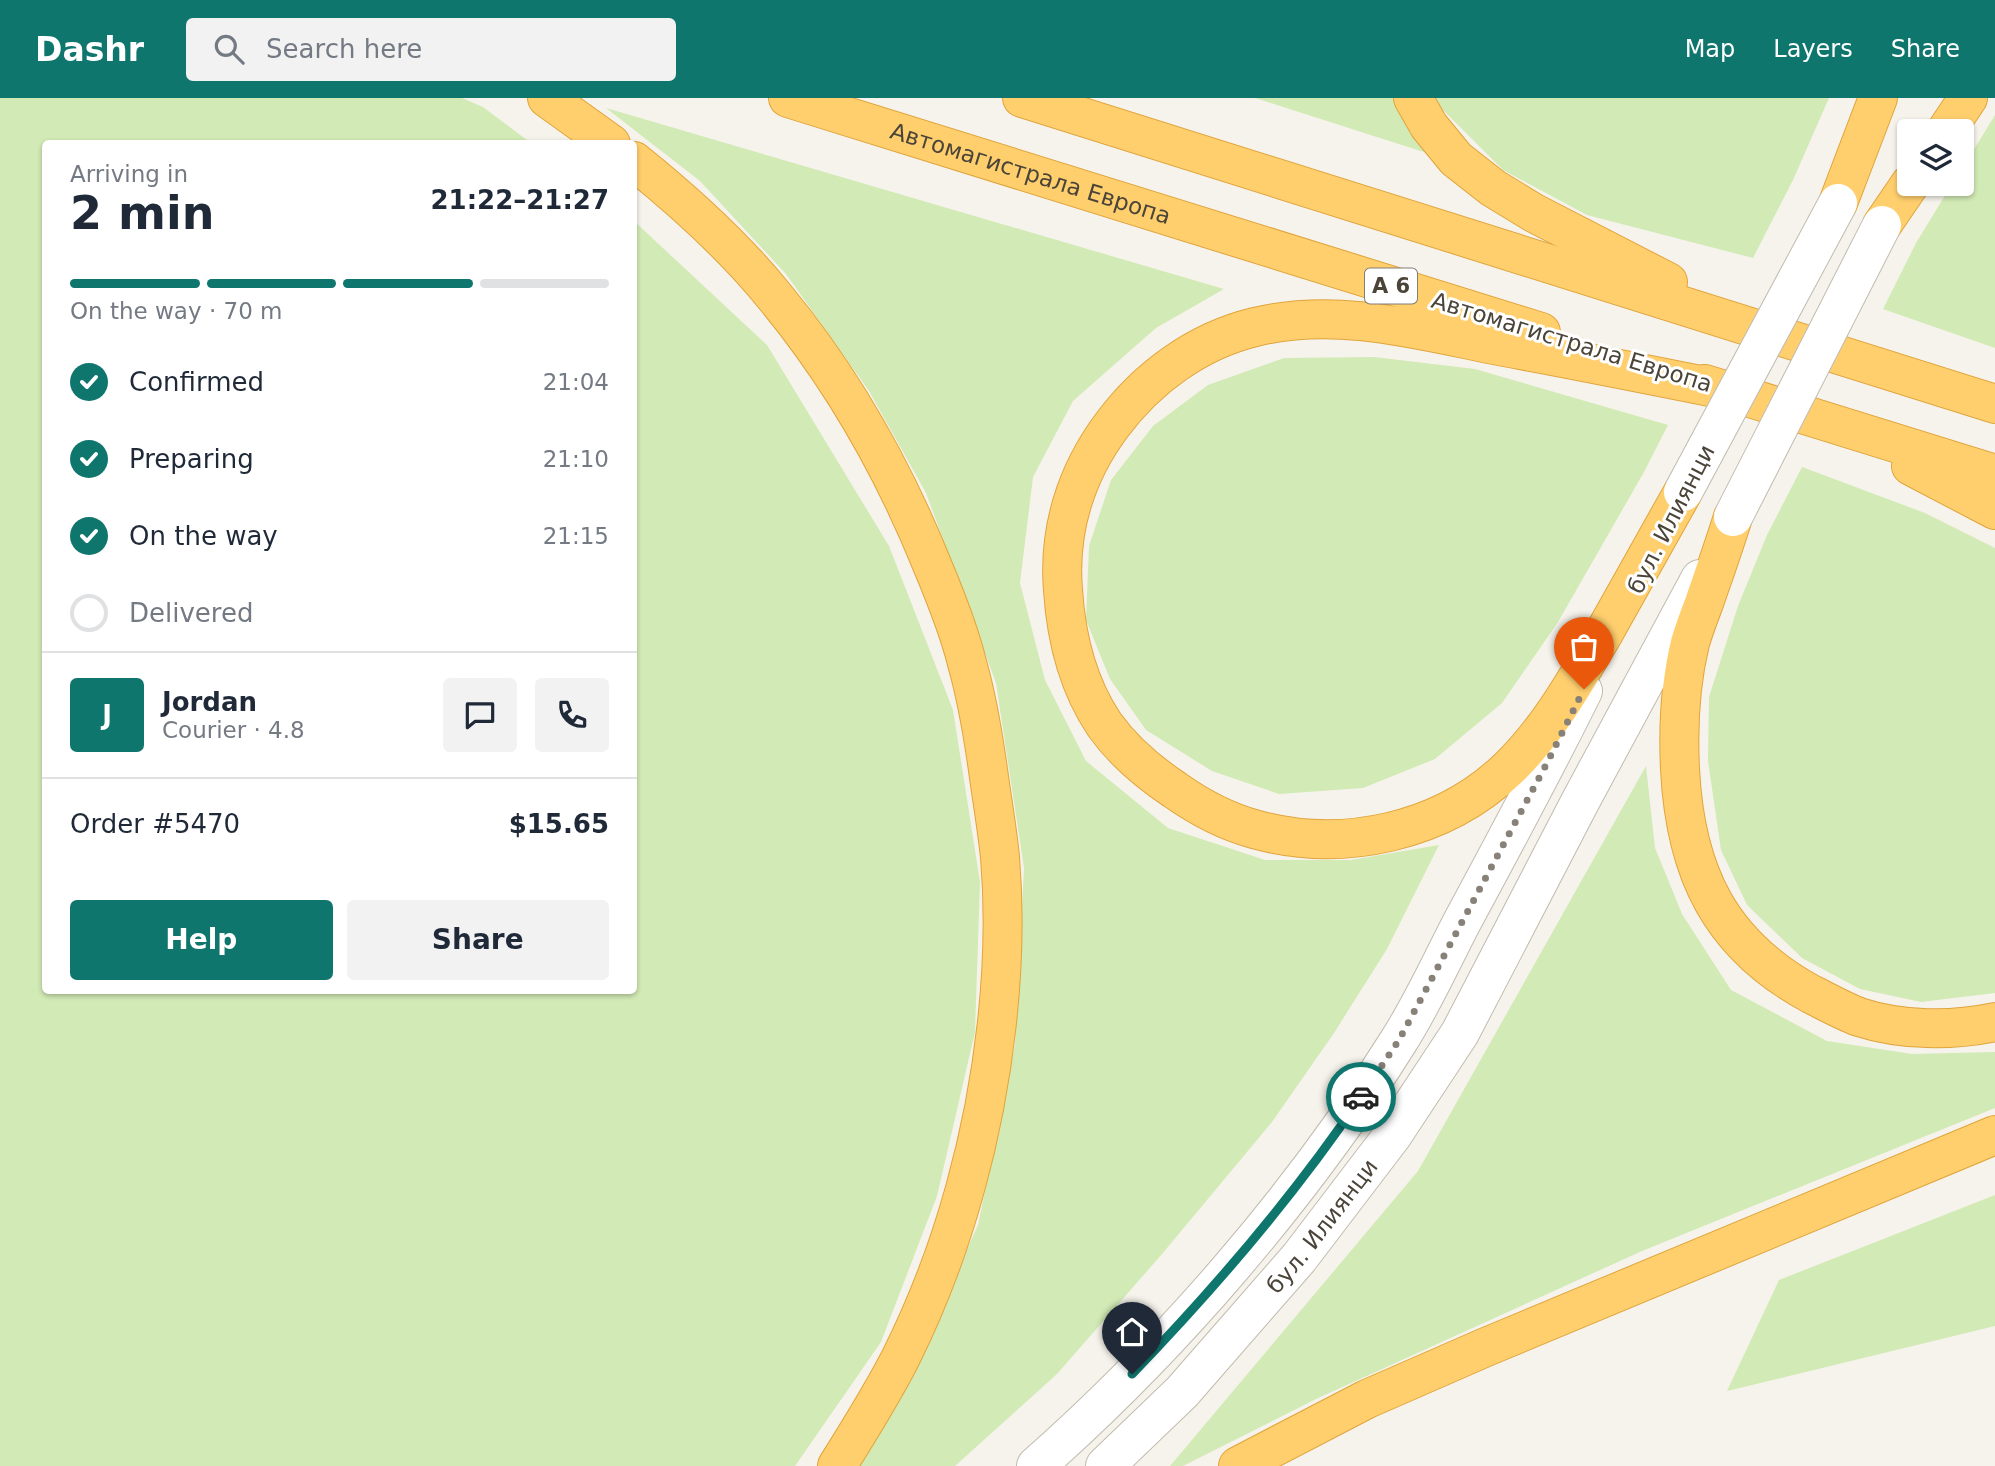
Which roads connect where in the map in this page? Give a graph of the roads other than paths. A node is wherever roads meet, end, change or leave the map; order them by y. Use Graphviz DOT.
graph roads {
  1 [pos="547,98"];
  2 [pos="788,98"];
  3 [pos="1022,98"];
  4 [pos="1413,98"];
  5 [pos="1878,98"];
  6 [pos="1894,98"];
  7 [pos="1953,98"];
  8 [pos="1968,98"];
  9 [pos="1941,119"];
  10 [pos="1954,119"];
  11 [pos="605,140"];
  12 [pos="637,163"];
  13 [pos="1898,196"];
  14 [pos="1902,196"];
  15 [pos="1838,203"];
  16 [pos="1882,225"];
  17 [pos="1760,329"];
  18 [pos="1861,362"];
  19 [pos="1995,386"];
  20 [pos="1725,390"];
  21 [pos="1995,404"];
  22 [pos="1825,420"];
  23 [pos="1995,474"];
  24 [pos="1683,492"];
  25 [pos="1995,510"];
  26 [pos="1733,517"];
  27 [pos="1995,1022"];
  28 [pos="1995,1135"];
  29 [pos="837,1466"];
  30 [pos="1036,1466"];
  31 [pos="1105,1466"];
  32 [pos="1238,1466"];
  1 -- 11 [label="highway"];
  2 -- 20 [label="highway, Автомагистрала Европа / A 6"];
  3 -- 17 [label="highway"];
  4 -- 17 [label="highway"];
  5 -- 15 [label="highway"];
  6 -- 15 [label="street, бул. Илиянци"];
  7 -- 9 [label="street"];
  8 -- 10 [label="highway"];
  12 -- 29 [label="highway"];
  13 -- 16 [label="street, бул. Илиянци"];
  14 -- 16 [label="highway"];
  15 -- 24 [label="street, бул. Илиянци, bridge"];
  16 -- 26 [label="street, бул. Илиянци, bridge"];
  17 -- 18 [label="highway"];
  18 -- 19 [label="highway"];
  18 -- 21 [label="highway"];
  20 -- 22 [label="highway, Автомагистрала Европа / A 6"];
  20 -- 24 [label="highway"];
  22 -- 23 [label="highway, Автомагистрала Европа / A 6"];
  22 -- 25 [label="highway"];
  24 -- 30 [label="street, бул. Илиянци"];
  26 -- 27 [label="highway"];
  26 -- 31 [label="street, бул. Илиянци"];
  28 -- 32 [label="highway"];
}
